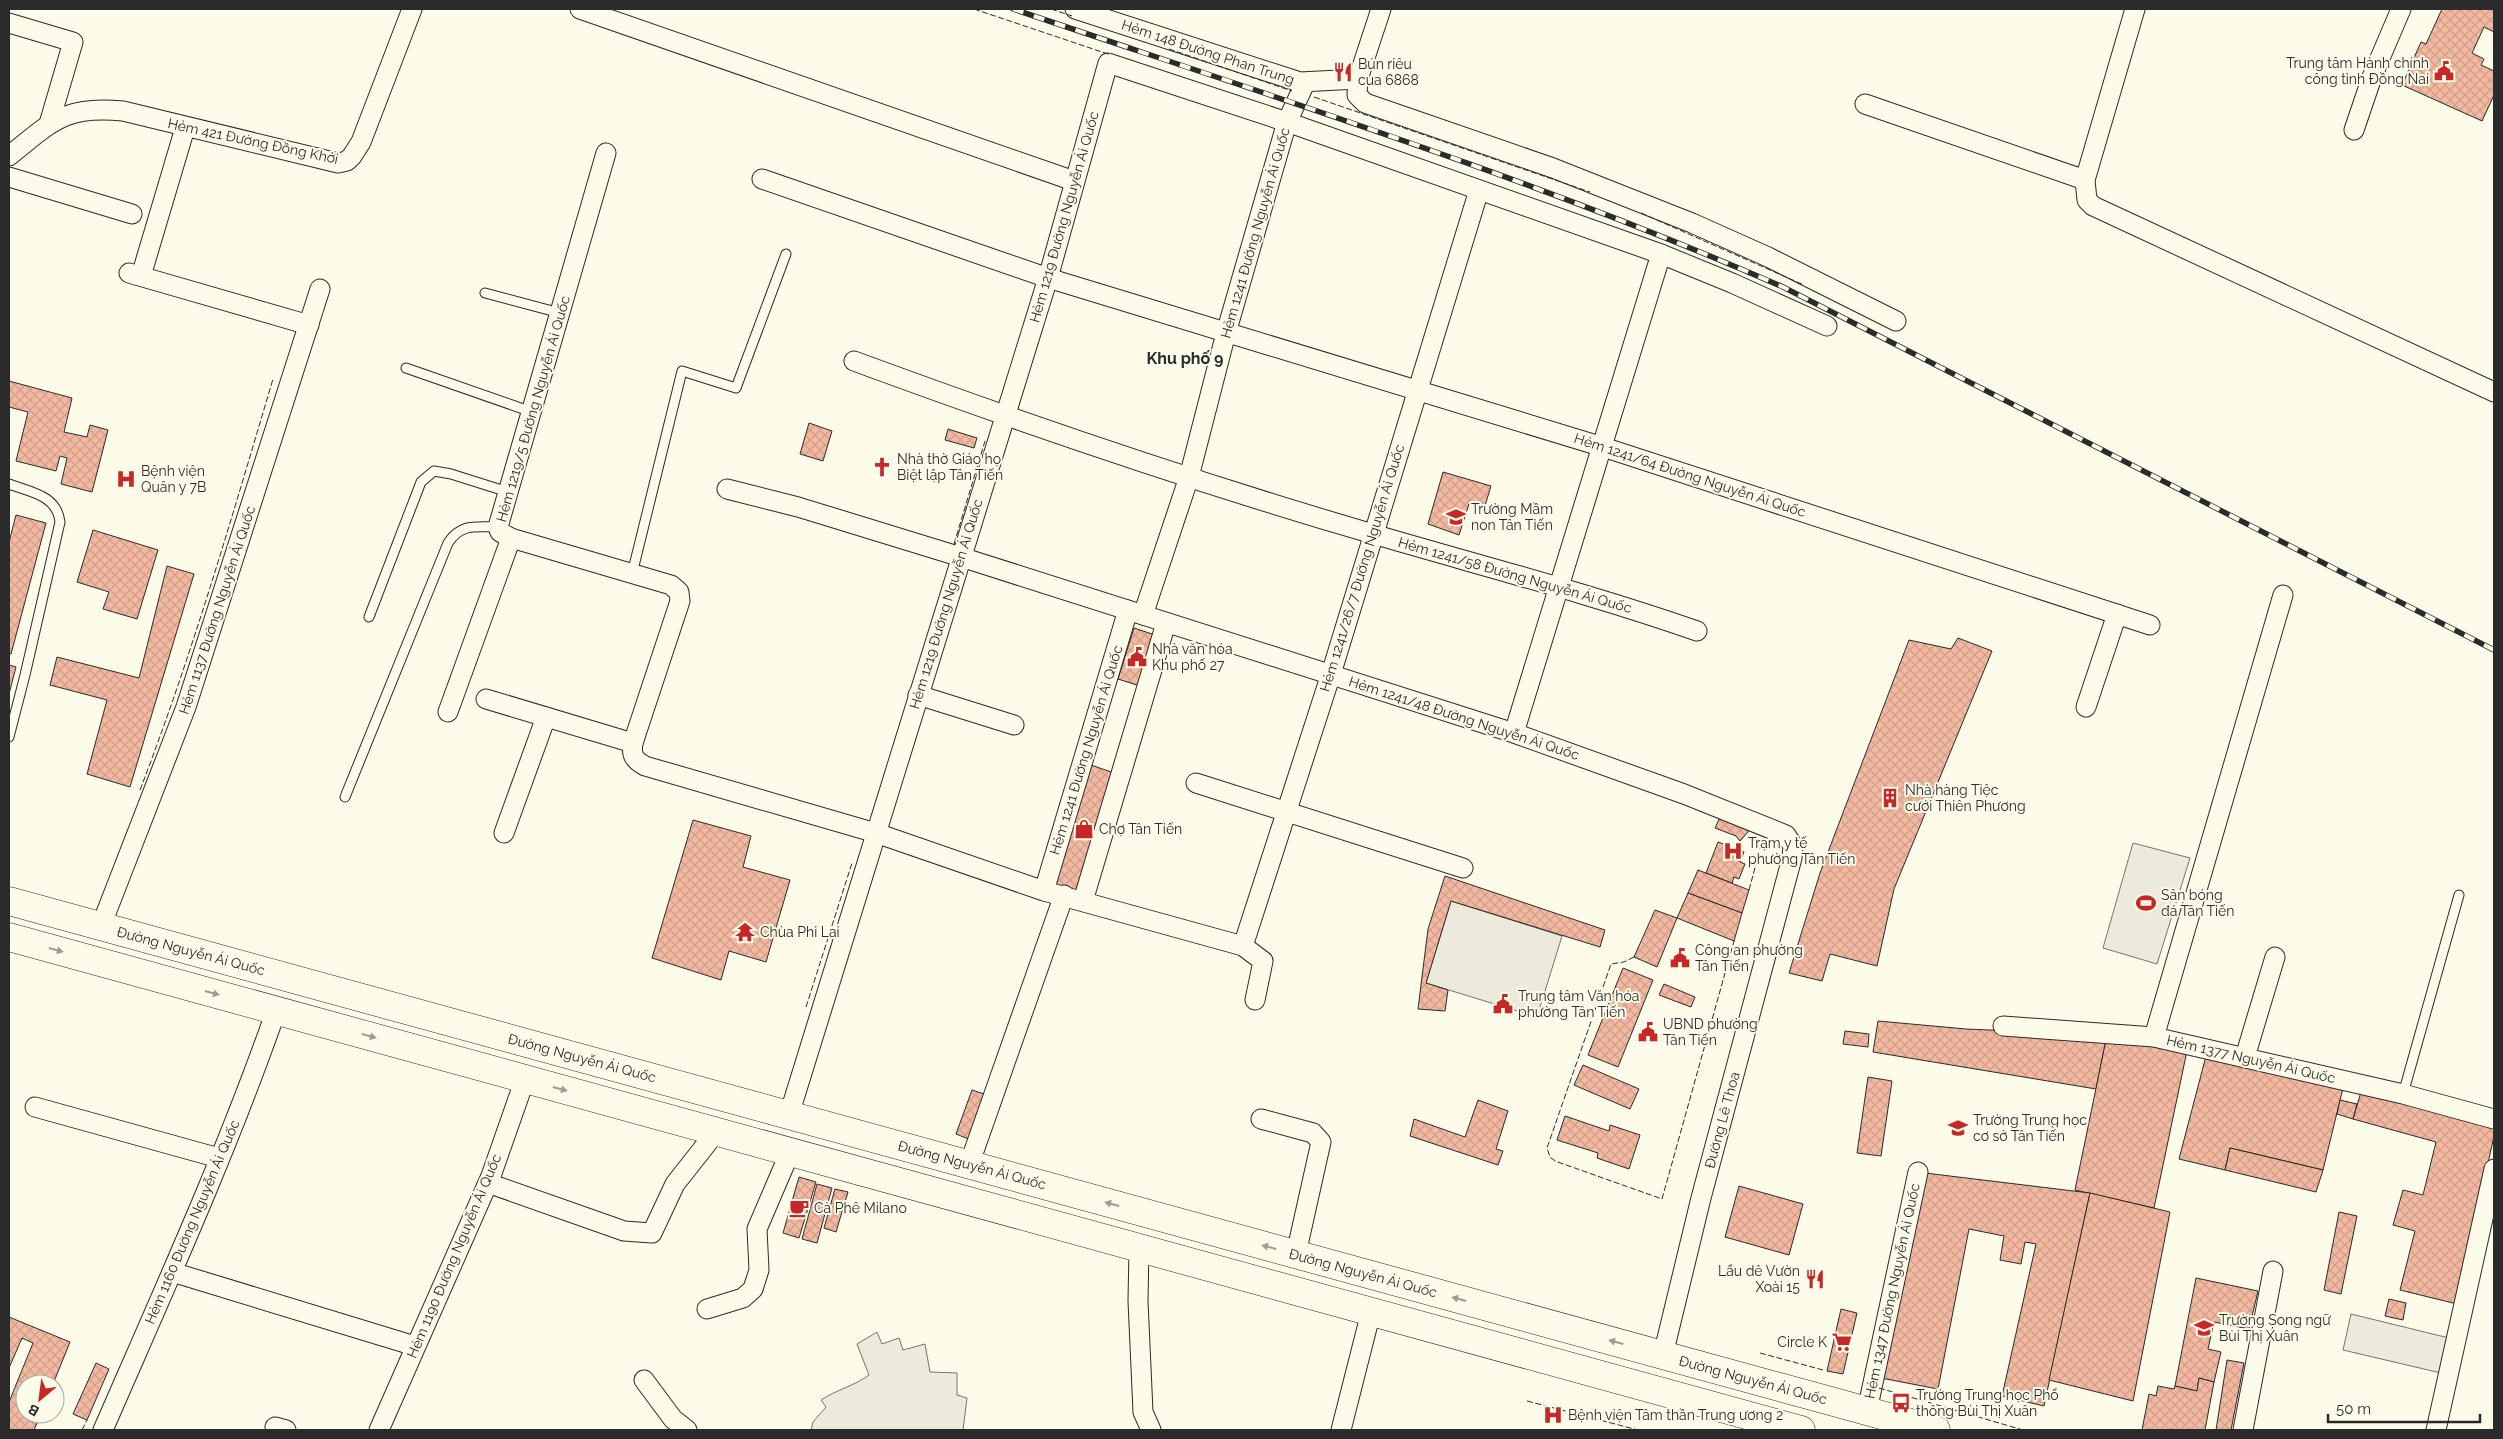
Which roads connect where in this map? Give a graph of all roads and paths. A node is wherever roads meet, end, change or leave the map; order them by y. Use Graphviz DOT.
graph roads {
  1 [pos="412,9"];
  2 [pos="580,9"];
  3 [pos="1075,9"];
  4 [pos="1381,9"];
  5 [pos="2136,9"];
  6 [pos="2401,9"];
  7 [pos="9,23"];
  8 [pos="1358,79"];
  9 [pos="1305,83"];
  10 [pos="1865,104"];
  11 [pos="1287,122"];
  12 [pos="48,124"];
  13 [pos="185,128"];
  14 [pos="2354,130"];
  15 [pos="606,153"];
  16 [pos="9,156"];
  17 [pos="9,177"];
  18 [pos="762,179"];
  19 [pos="2085,180"];
  20 [pos="1074,181"];
  21 [pos="1479,190"];
  22 [pos="132,214"];
  23 [pos="786,254"];
  24 [pos="1661,254"];
  25 [pos="1048,278"];
  26 [pos="320,289"];
  27 [pos="486,293"];
  28 [pos="560,313"];
  29 [pos="1896,321"];
  30 [pos="309,325"];
  31 [pos="1827,326"];
  32 [pos="1226,333"];
  33 [pos="854,361"];
  34 [pos="406,368"];
  35 [pos="1417,390"];
  36 [pos="2494,392"];
  37 [pos="532,412"];
  38 [pos="1004,417"];
  39 [pos="1603,447"];
  40 [pos="1189,476"];
  41 [pos="9,484"];
  42 [pos="727,489"];
  43 [pos="508,492"];
  44 [pos="504,533"];
  45 [pos="1372,534"];
  46 [pos="961,557"];
  47 [pos="632,574"];
  48 [pos="1560,587"];
  49 [pos="2283,595"];
  50 [pos="1135,613"];
  51 [pos="2116,614"];
  52 [pos="369,617"];
  53 [pos="1166,623"];
  54 [pos="2150,625"];
  55 [pos="1698,631"];
  56 [pos="1331,674"];
  57 [pos="918,695"];
  58 [pos="486,699"];
  59 [pos="2086,707"];
  60 [pos="448,712"];
  61 [pos="546,717"];
  62 [pos="1014,725"];
  63 [pos="1514,733"];
  64 [pos="9,737"];
  65 [pos="633,743"];
  66 [pos="1196,783"];
  67 [pos="345,797"];
  68 [pos="1285,812"];
  69 [pos="1782,832"];
  70 [pos="504,833"];
  71 [pos="876,833"];
  72 [pos="1463,868"];
  73 [pos="1044,890"];
  74 [pos="2458,895"];
  75 [pos="1064,896"];
  76 [pos="9,900"];
  77 [pos="1084,901"];
  78 [pos="101,926"];
  79 [pos="9,937"];
  80 [pos="1243,946"];
  81 [pos="2275,957"];
  82 [pos="1255,1000"];
  83 [pos="276,1011"];
  84 [pos="2003,1026"];
  85 [pos="2154,1037"];
  86 [pos="2245,1057"];
  87 [pos="525,1079"];
  88 [pos="2403,1094"];
  89 [pos="35,1107"];
  90 [pos="789,1115"];
  91 [pos="1260,1119"];
  92 [pos="2494,1119"];
  93 [pos="716,1132"];
  94 [pos="790,1152"];
  95 [pos="219,1158"];
  96 [pos="969,1165"];
  97 [pos="2494,1169"];
  98 [pos="1918,1172"];
  99 [pos="488,1183"];
  100 [pos="1139,1248"];
  101 [pos="1296,1254"];
  102 [pos="2273,1271"];
  103 [pos="172,1272"];
  104 [pos="707,1309"];
  105 [pos="1371,1312"];
  106 [pos="415,1346"];
  107 [pos="1663,1355"];
  108 [pos="644,1380"];
  109 [pos="1655,1390"];
  110 [pos="1867,1411"];
  111 [pos="1795,1429"];
  112 [pos="102,1430"];
  113 [pos="378,1430"];
  114 [pos="687,1430"];
  115 [pos="1151,1430"];
  116 [pos="1341,1430"];
  117 [pos="1936,1430"];
  118 [pos="2244,1430"];
  119 [pos="2436,1430"];
  1 -- 13 [label="street, Hẻm 421 Đường Đồng Khởi"];
  2 -- 20 [label="street"];
  3 -- 9 [label="street, Hẻm 148 Đường Phan Trung"];
  4 -- 8 [label="street"];
  5 -- 19 [label="street"];
  6 -- 14 [label="street"];
  7 -- 12 [label="street"];
  8 -- 9 [label="street, Hẻm 148 Đường Phan Trung"];
  8 -- 29 [label="street"];
  9 -- 11 [label="street, Hẻm 1241 Đường Nguyễn Ái Quốc"];
  10 -- 19 [label="street"];
  11 -- 20 [label="street, Hẻm 1219 Đường Nguyễn Ái Quốc"];
  11 -- 21 [label="street"];
  11 -- 32 [label="street, Hẻm 1241 Đường Nguyễn Ái Quốc"];
  12 -- 13 [label="street, Hẻm 421 Đường Đồng Khởi"];
  12 -- 16 [label="street, Hẻm 421 Đường Đồng Khởi"];
  13 -- 30 [label="street"];
  15 -- 28 [label="street, Hẻm 1219/5 Đường Nguyễn Ái Quốc"];
  17 -- 22 [label="street"];
  18 -- 25 [label="street, Hẻm 1241/64 Đường Nguyễn Ái Quốc"];
  19 -- 36 [label="street"];
  20 -- 25 [label="street, Hẻm 1219 Đường Nguyễn Ái Quốc"];
  21 -- 24 [label="street"];
  21 -- 35 [label="street, Hẻm 1241/26/7 Đường Nguyễn Ái Quốc"];
  23 -- 47 [label="lane"];
  24 -- 31 [label="street"];
  24 -- 39 [label="street"];
  25 -- 32 [label="street, Hẻm 1241/64 Đường Nguyễn Ái Quốc"];
  25 -- 38 [label="street, Hẻm 1219 Đường Nguyễn Ái Quốc"];
  26 -- 30 [label="street, Hẻm 1137 Đường Nguyễn Ái Quốc"];
  27 -- 28 [label="lane"];
  28 -- 37 [label="street, Hẻm 1219/5 Đường Nguyễn Ái Quốc"];
  30 -- 78 [label="street, Hẻm 1137 Đường Nguyễn Ái Quốc"];
  32 -- 35 [label="street, Hẻm 1241/64 Đường Nguyễn Ái Quốc"];
  32 -- 40 [label="street, Hẻm 1241 Đường Nguyễn Ái Quốc"];
  33 -- 38 [label="street, Hẻm 1241/58 Đường Nguyễn Ái Quốc"];
  34 -- 37 [label="lane"];
  35 -- 39 [label="street, Hẻm 1241/64 Đường Nguyễn Ái Quốc"];
  35 -- 45 [label="street, Hẻm 1241/26/7 Đường Nguyễn Ái Quốc"];
  37 -- 43 [label="street, Hẻm 1219/5 Đường Nguyễn Ái Quốc"];
  38 -- 40 [label="street, Hẻm 1241/58 Đường Nguyễn Ái Quốc"];
  38 -- 46 [label="street, Hẻm 1219 Đường Nguyễn Ái Quốc"];
  39 -- 48 [label="street"];
  39 -- 51 [label="street, Hẻm 1241/64 Đường Nguyễn Ái Quốc"];
  40 -- 45 [label="street, Hẻm 1241/58 Đường Nguyễn Ái Quốc"];
  40 -- 50 [label="street, Hẻm 1241 Đường Nguyễn Ái Quốc"];
  41 -- 64 [label="lane"];
  42 -- 46 [label="street, Hẻm 1241/48 Đường Nguyễn Ái Quốc"];
  43 -- 44 [label="street, Hẻm 1219/5 Đường Nguyễn Ái Quốc"];
  43 -- 52 [label="lane"];
  44 -- 47 [label="street, Hẻm 1219/5 Đường Nguyễn Ái Quốc"];
  44 -- 60 [label="street"];
  44 -- 67 [label="lane"];
  45 -- 48 [label="street, Hẻm 1241/58 Đường Nguyễn Ái Quốc"];
  45 -- 56 [label="street, Hẻm 1241/26/7 Đường Nguyễn Ái Quốc"];
  46 -- 50 [label="street, Hẻm 1241/48 Đường Nguyễn Ái Quốc"];
  46 -- 57 [label="street, Hẻm 1219 Đường Nguyễn Ái Quốc"];
  47 -- 65 [label="street, Hẻm 1219/5 Đường Nguyễn Ái Quốc"];
  48 -- 55 [label="street, Hẻm 1241/58 Đường Nguyễn Ái Quốc"];
  48 -- 63 [label="street"];
  49 -- 85 [label="street"];
  50 -- 53 [label="street, Hẻm 1241/48 Đường Nguyễn Ái Quốc"];
  50 -- 73 [label="street, Hẻm 1241 Đường Nguyễn Ái Quốc"];
  51 -- 54 [label="street, Hẻm 1241/64 Đường Nguyễn Ái Quốc"];
  51 -- 59 [label="street"];
  53 -- 56 [label="street, Hẻm 1241/48 Đường Nguyễn Ái Quốc"];
  53 -- 77 [label="street"];
  56 -- 63 [label="street, Hẻm 1241/48 Đường Nguyễn Ái Quốc"];
  56 -- 68 [label="street, Hẻm 1241/26/7 Đường Nguyễn Ái Quốc"];
  57 -- 62 [label="street"];
  57 -- 71 [label="street, Hẻm 1219 Đường Nguyễn Ái Quốc"];
  58 -- 61 [label="street"];
  61 -- 65 [label="street"];
  61 -- 70 [label="street"];
  63 -- 69 [label="street, Hẻm 1241/48 Đường Nguyễn Ái Quốc"];
  65 -- 71 [label="street"];
  66 -- 68 [label="street"];
  68 -- 72 [label="street"];
  68 -- 80 [label="street, Hẻm 1241/26/7 Đường Nguyễn Ái Quốc"];
  69 -- 107 [label="street, Đường Lê Thoa"];
  71 -- 73 [label="street"];
  71 -- 90 [label="street, Hẻm 1219 Đường Nguyễn Ái Quốc"];
  73 -- 75 [label="street"];
  74 -- 88 [label="lane"];
  75 -- 77 [label="street"];
  75 -- 96 [label="street"];
  76 -- 78 [label="main road, Đường Nguyễn Ái Quốc"];
  77 -- 80 [label="street"];
  78 -- 90 [label="main road, Đường Nguyễn Ái Quốc"];
  79 -- 83 [label="main road, one-way"];
  80 -- 82 [label="street"];
  81 -- 86 [label="street"];
  83 -- 87 [label="main road, one-way"];
  83 -- 95 [label="street, Hẻm 1160 Đường Nguyễn Ái Quốc"];
  84 -- 85 [label="street, Hẻm 1377 Nguyễn Ái Quốc"];
  85 -- 86 [label="street, Hẻm 1377 Nguyễn Ái Quốc"];
  86 -- 88 [label="street, Hẻm 1377 Nguyễn Ái Quốc"];
  87 -- 93 [label="main road, one-way"];
  87 -- 99 [label="street, Hẻm 1190 Đường Nguyễn Ái Quốc"];
  88 -- 92 [label="street, Hẻm 1377 Nguyễn Ái Quốc"];
  89 -- 95 [label="street"];
  90 -- 96 [label="main road, Đường Nguyễn Ái Quốc"];
  91 -- 101 [label="street"];
  93 -- 94 [label="main road"];
  93 -- 99 [label="street"];
  94 -- 100 [label="main road"];
  94 -- 104 [label="street"];
  95 -- 103 [label="street, Hẻm 1160 Đường Nguyễn Ái Quốc"];
  101 -- 96 [label="main road, Đường Nguyễn Ái Quốc, one-way"];
  97 -- 119 [label="street"];
  98 -- 110 [label="street, Hẻm 1347 Đường Nguyễn Ái Quốc"];
  99 -- 106 [label="street, Hẻm 1190 Đường Nguyễn Ái Quốc"];
  100 -- 105 [label="main road"];
  100 -- 115 [label="street"];
  107 -- 101 [label="main road, Đường Nguyễn Ái Quốc, one-way"];
  102 -- 118 [label="street"];
  103 -- 106 [label="street"];
  103 -- 112 [label="street, Hẻm 1160 Đường Nguyễn Ái Quốc"];
  105 -- 109 [label="main road"];
  105 -- 116 [label="street"];
  106 -- 113 [label="street, Hẻm 1190 Đường Nguyễn Ái Quốc"];
  107 -- 109 [label="main road"];
  107 -- 110 [label="main road, Đường Nguyễn Ái Quốc"];
  108 -- 114 [label="street"];
  109 -- 111 [label="main road"];
  110 -- 117 [label="main road, Đường Nguyễn Ái Quốc"];
}
